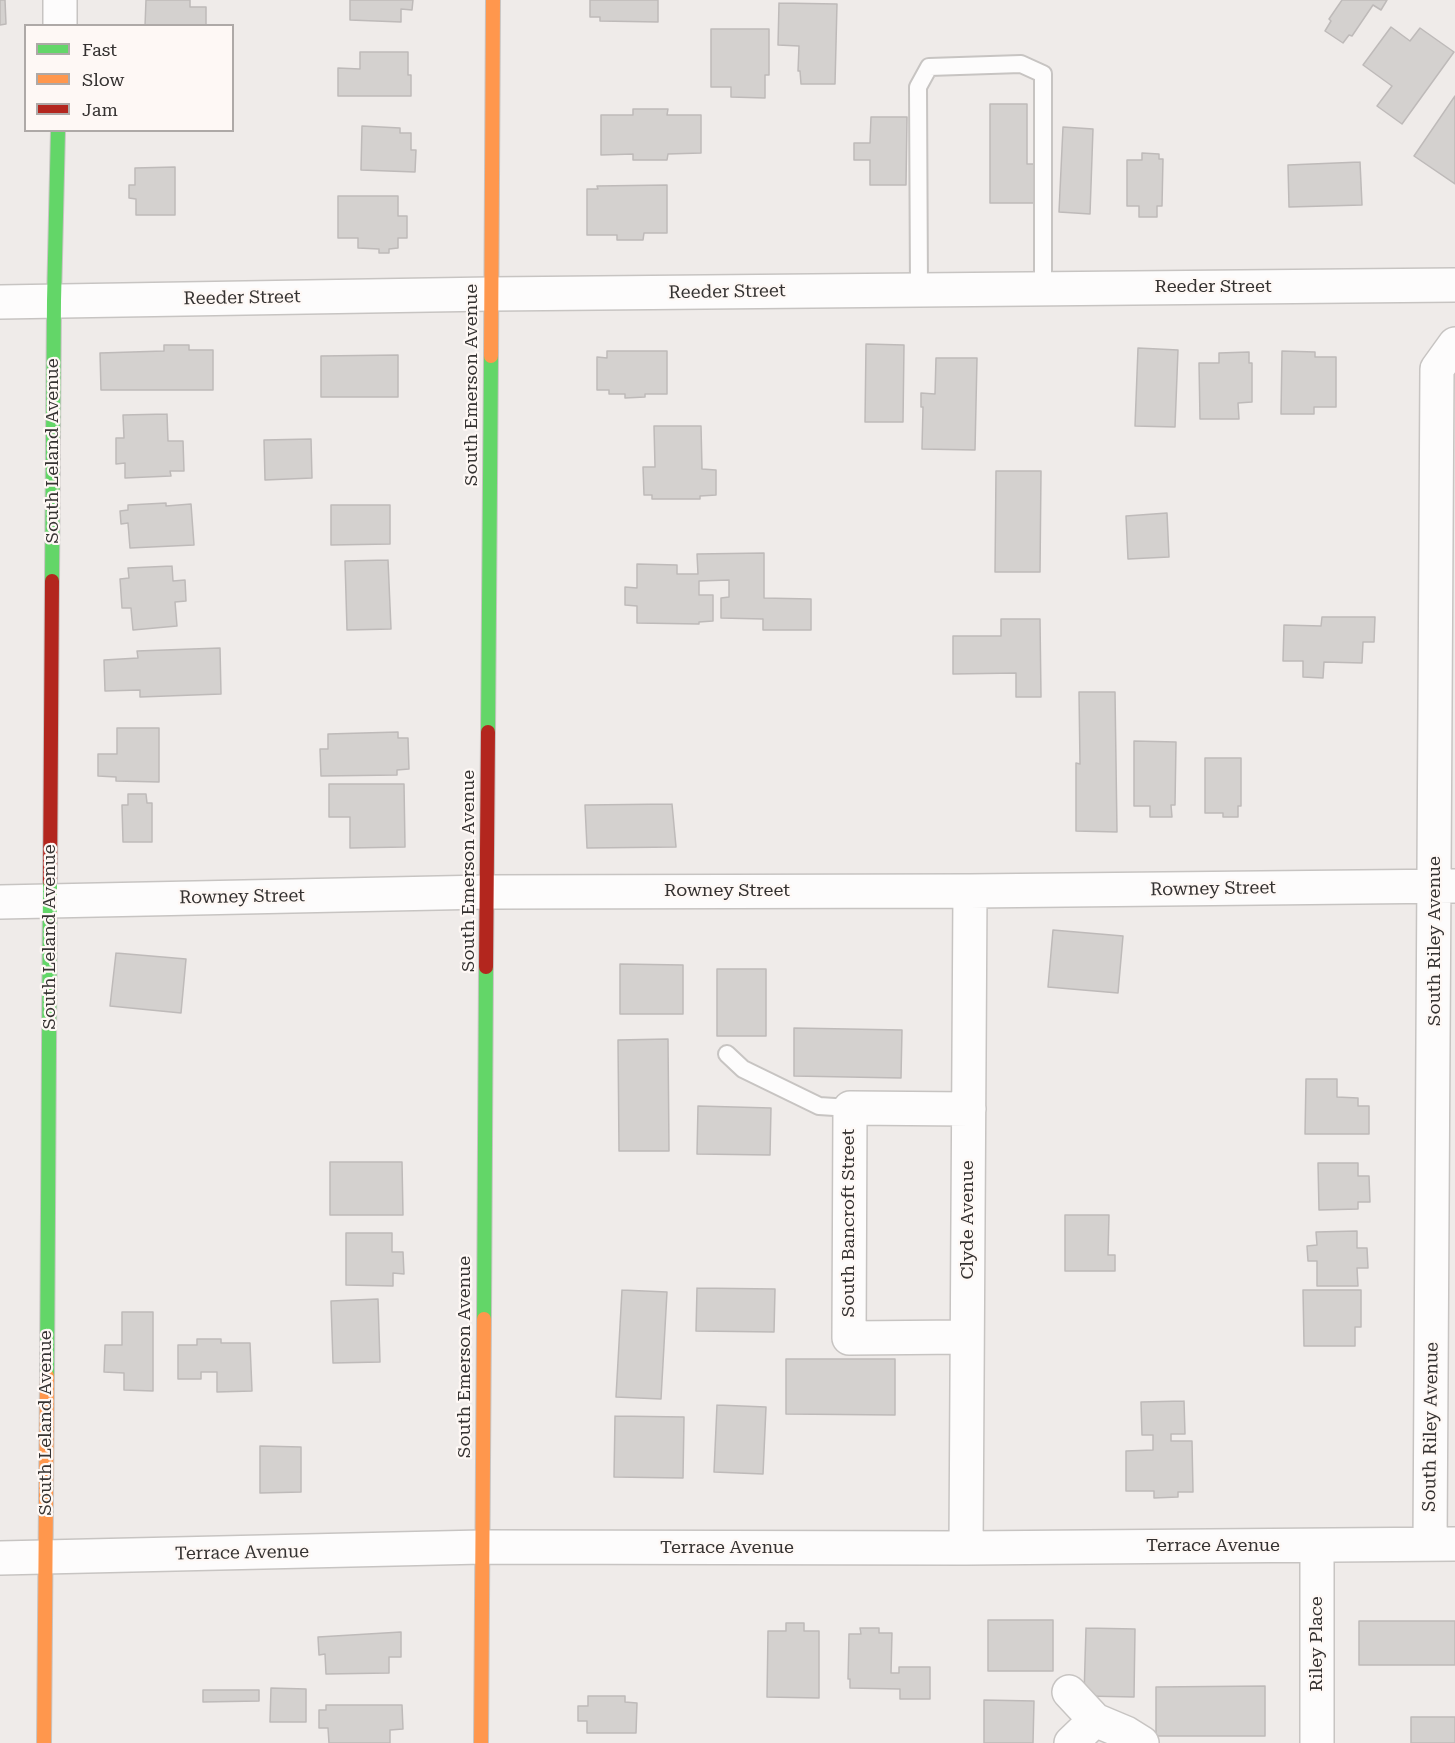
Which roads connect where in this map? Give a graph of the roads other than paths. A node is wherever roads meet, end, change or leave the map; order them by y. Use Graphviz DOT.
graph roads {
  1 [pos="60,0"];
  2 [pos="493,0"];
  3 [pos="60,24"];
  4 [pos="58,132"];
  5 [pos="1455,285"];
  6 [pos="1043,288"];
  7 [pos="919,290"];
  8 [pos="491,294"];
  9 [pos="54,301"];
  10 [pos="0,302"];
  11 [pos="1455,344"];
  12 [pos="1445,886"];
  13 [pos="970,891"];
  14 [pos="487,892"];
  15 [pos="50,901"];
  16 [pos="0,902"];
  17 [pos="727,1054"];
  18 [pos="850,1108"];
  19 [pos="969,1109"];
  20 [pos="967,1337"];
  21 [pos="1443,1544"];
  22 [pos="1317,1546"];
  23 [pos="482,1547"];
  24 [pos="966,1548"];
  25 [pos="45,1557"];
  26 [pos="0,1558"];
  27 [pos="1069,1692"];
  28 [pos="1095,1720"];
  29 [pos="44,1743"];
  30 [pos="481,1743"];
  31 [pos="1071,1743"];
  32 [pos="1142,1743"];
  33 [pos="1317,1743"];
  1 -- 3 [label="street"];
  2 -- 8 [label="main road, South Emerson Avenue"];
  4 -- 9 [label="main road, South Leland Avenue"];
  5 -- 6 [label="street, Reeder Street"];
  6 -- 7 [label="street, Reeder Street"];
  6 -- 7 [label="lane"];
  7 -- 8 [label="street, Reeder Street"];
  8 -- 9 [label="street, Reeder Street"];
  8 -- 14 [label="main road, South Emerson Avenue"];
  9 -- 10 [label="street, Reeder Street"];
  9 -- 15 [label="main road, South Leland Avenue"];
  11 -- 12 [label="street, South Riley Avenue"];
  12 -- 13 [label="street, Rowney Street"];
  12 -- 21 [label="street, South Riley Avenue"];
  13 -- 14 [label="street, Rowney Street"];
  13 -- 19 [label="street, Clyde Avenue"];
  14 -- 15 [label="street, Rowney Street"];
  14 -- 23 [label="main road, South Emerson Avenue"];
  15 -- 16 [label="street, Rowney Street"];
  15 -- 25 [label="main road, South Leland Avenue"];
  17 -- 18 [label="lane"];
  18 -- 19 [label="street, South Bancroft Street"];
  18 -- 20 [label="street, South Bancroft Street"];
  19 -- 20 [label="street, Clyde Avenue"];
  20 -- 24 [label="street, Clyde Avenue"];
  21 -- 22 [label="street, Terrace Avenue"];
  22 -- 24 [label="street, Terrace Avenue"];
  22 -- 33 [label="street, Riley Place"];
  23 -- 24 [label="street, Terrace Avenue"];
  23 -- 25 [label="street, Terrace Avenue"];
  23 -- 30 [label="main road, South Emerson Avenue"];
  25 -- 26 [label="street, Terrace Avenue"];
  25 -- 29 [label="main road, South Leland Avenue"];
  27 -- 28 [label="street"];
  28 -- 31 [label="street"];
  28 -- 32 [label="street"];
}
